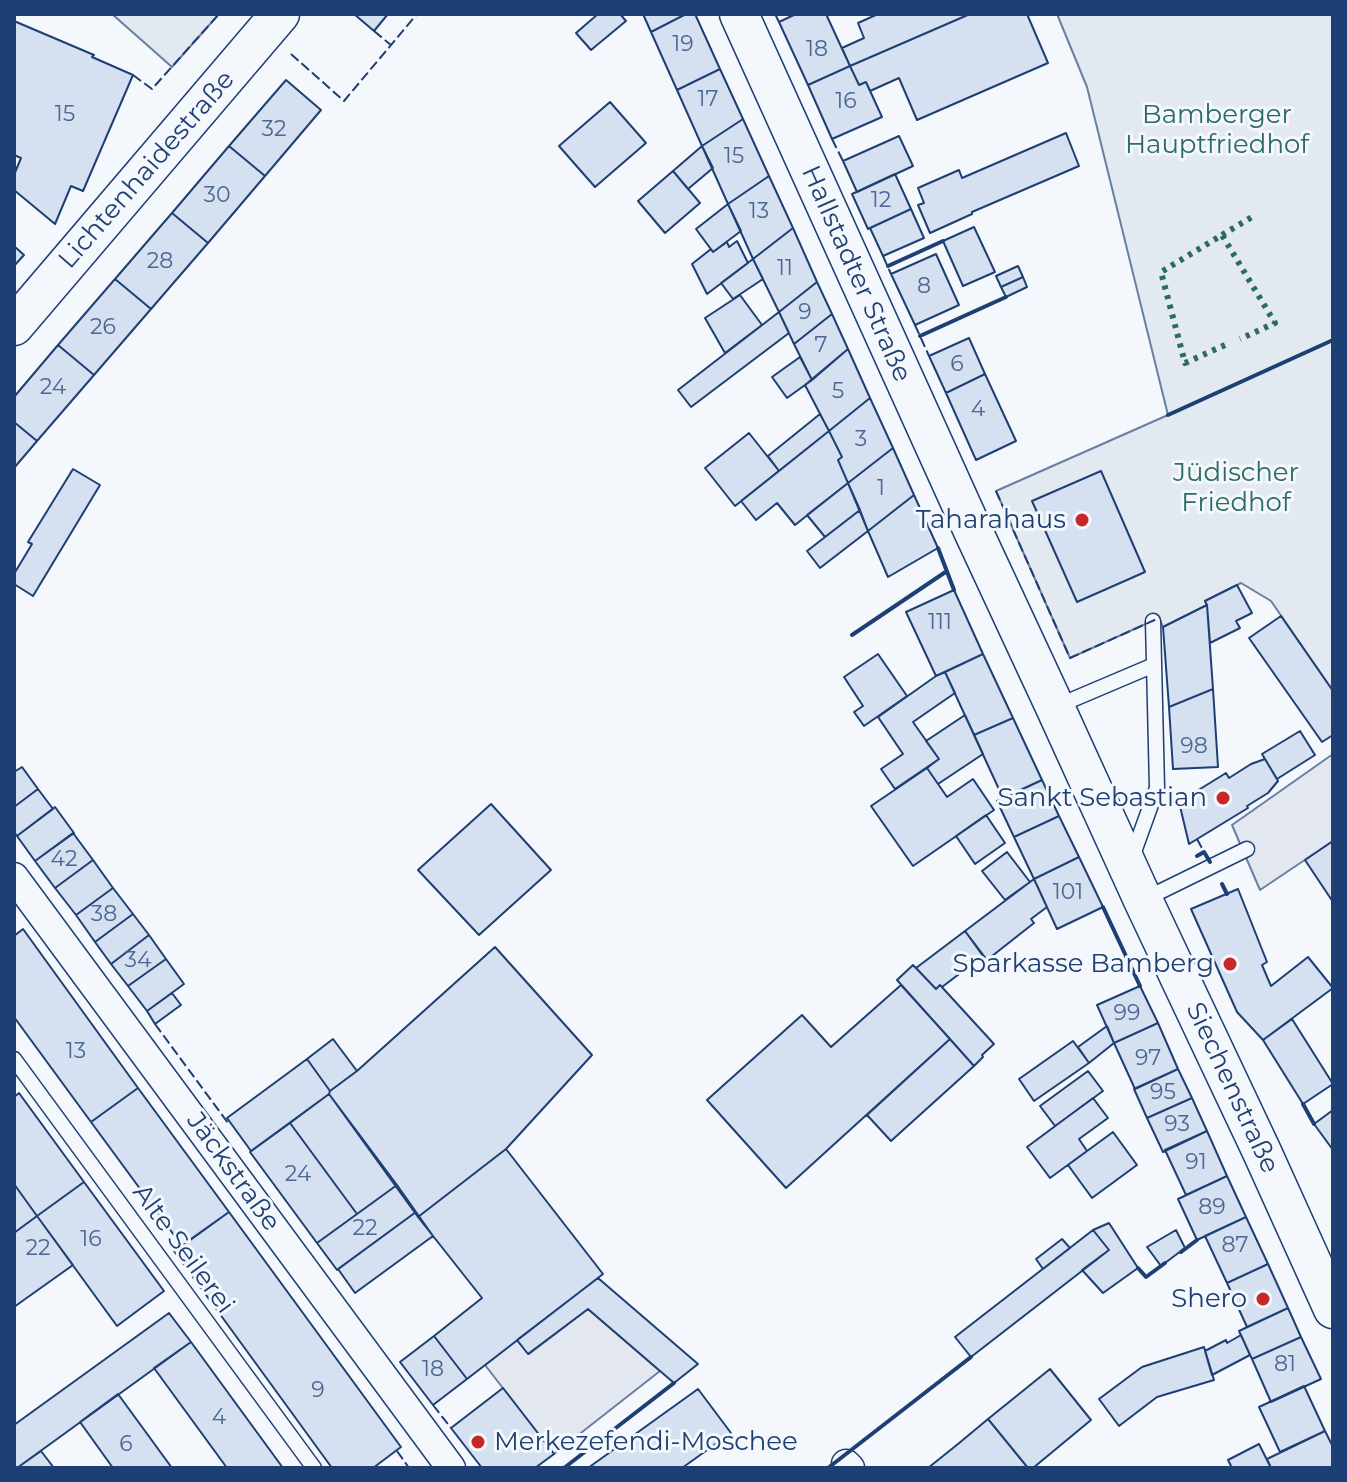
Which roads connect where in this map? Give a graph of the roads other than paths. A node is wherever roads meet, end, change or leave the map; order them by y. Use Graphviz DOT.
graph roads {
  1 [pos="280,14"];
  2 [pos="739,14"];
  3 [pos="14,326"];
  4 [pos="1153,621"];
  5 [pos="1154,665"];
  6 [pos="1055,707"];
  7 [pos="1247,849"];
  8 [pos="14,877"];
  9 [pos="1136,884"];
  10 [pos="15,1064"];
  11 [pos="1333,1309"];
  12 [pos="445,1466"];
  13 [pos="314,1468"];
  1 -- 3 [label="main road, Lichtenhaidestraße"];
  2 -- 6 [label="main road, Hallstadter Straße"];
  4 -- 5 [label="lane"];
  5 -- 6 [label="lane"];
  5 -- 9 [label="lane"];
  6 -- 9 [label="main road"];
  7 -- 9 [label="lane"];
  8 -- 12 [label="street, Jäckstraße"];
  9 -- 11 [label="main road, Siechenstraße"];
  10 -- 13 [label="lane, Alte Seilerei"];
}
